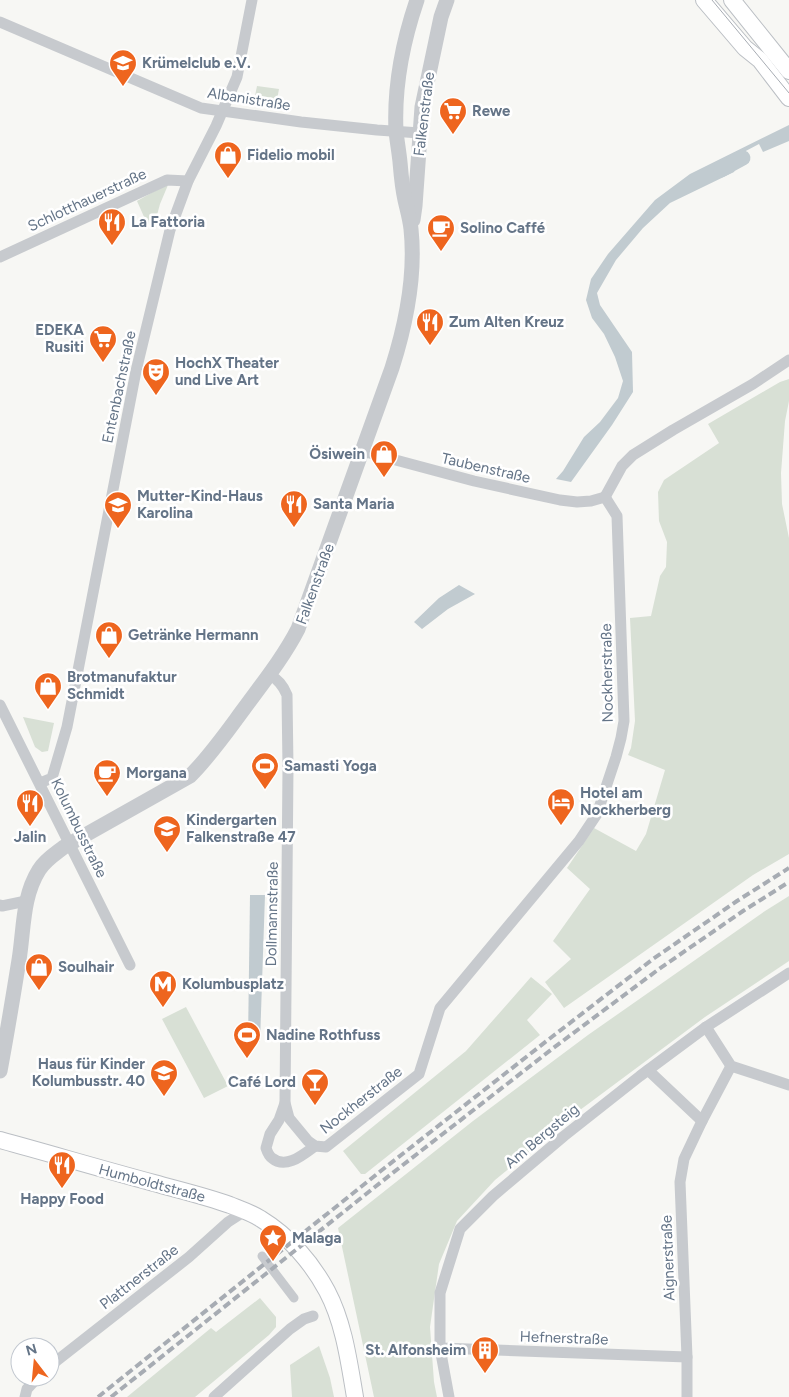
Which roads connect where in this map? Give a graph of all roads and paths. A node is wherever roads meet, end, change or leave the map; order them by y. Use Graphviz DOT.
graph roads {
  1 [pos="252,0"];
  2 [pos="417,0"];
  3 [pos="447,0"];
  4 [pos="704,0"];
  5 [pos="732,0"];
  6 [pos="0,22"];
  7 [pos="789,71"];
  8 [pos="789,98"];
  9 [pos="222,111"];
  10 [pos="396,132"];
  11 [pos="420,133"];
  12 [pos="188,181"];
  13 [pos="411,229"];
  14 [pos="0,257"];
  15 [pos="789,360"];
  16 [pos="362,451"];
  17 [pos="604,497"];
  18 [pos="269,674"];
  19 [pos="0,705"];
  20 [pos="40,783"];
  21 [pos="69,844"];
  22 [pos="26,900"];
  23 [pos="0,905"];
  24 [pos="130,966"];
  25 [pos="789,973"];
  26 [pos="706,1026"];
  27 [pos="731,1066"];
  28 [pos="648,1070"];
  29 [pos="0,1071"];
  30 [pos="789,1085"];
  31 [pos="285,1103"];
  32 [pos="702,1121"];
  33 [pos="0,1140"];
  34 [pos="315,1146"];
  35 [pos="245,1211"];
  36 [pos="262,1256"];
  37 [pos="294,1298"];
  38 [pos="313,1316"];
  39 [pos="440,1348"];
  40 [pos="687,1357"];
  41 [pos="60,1358"];
  42 [pos="214,1397"];
  43 [pos="355,1397"];
  44 [pos="449,1397"];
  45 [pos="687,1397"];
  1 -- 9 [label="street, Entenbachstraße"];
  2 -- 10 [label="street, Falkenstraße"];
  3 -- 11 [label="street, Falkenstraße"];
  4 -- 8 [label="main road"];
  5 -- 7 [label="main road"];
  6 -- 9 [label="street, Albanistraße"];
  9 -- 10 [label="street, Albanistraße"];
  9 -- 12 [label="street, Entenbachstraße"];
  10 -- 11 [label="street, Albanistraße"];
  10 -- 13 [label="street, Falkenstraße"];
  11 -- 13 [label="street, Falkenstraße"];
  12 -- 14 [label="street, Schlotthauerstraße"];
  12 -- 20 [label="street, Entenbachstraße"];
  13 -- 16 [label="street, Falkenstraße"];
  15 -- 17 [label="street"];
  16 -- 17 [label="street, Taubenstraße"];
  16 -- 18 [label="street, Falkenstraße"];
  17 -- 34 [label="street, Nockherstraße"];
  18 -- 21 [label="street, Falkenstraße"];
  18 -- 31 [label="street, Dollmannstraße"];
  19 -- 20 [label="street, Kolumbusstraße"];
  20 -- 21 [label="street, Kolumbusstraße"];
  21 -- 22 [label="street, Falkenstraße"];
  21 -- 24 [label="street, Kolumbusstraße"];
  22 -- 23 [label="street"];
  22 -- 29 [label="street, Falkenstraße"];
  25 -- 26 [label="street, Am Bergsteig"];
  26 -- 27 [label="street"];
  26 -- 28 [label="street, Am Bergsteig"];
  27 -- 30 [label="street"];
  27 -- 32 [label="street, Aignerstraße"];
  28 -- 32 [label="street"];
  28 -- 39 [label="street, Am Bergsteig"];
  31 -- 34 [label="street, Dollmannstraße"];
  31 -- 34 [label="street, Dollmannstraße"];
  32 -- 40 [label="street, Aignerstraße"];
  33 -- 35 [label="main road, Humboldtstraße"];
  35 -- 41 [label="street, Plattnerstraße"];
  35 -- 43 [label="main road, Humboldtstraße"];
  36 -- 37 [label="street"];
  38 -- 42 [label="street"];
  39 -- 40 [label="street, Hefnerstraße"];
  39 -- 44 [label="street, Am Bergsteig"];
  40 -- 45 [label="street, Aignerstraße"];
}
